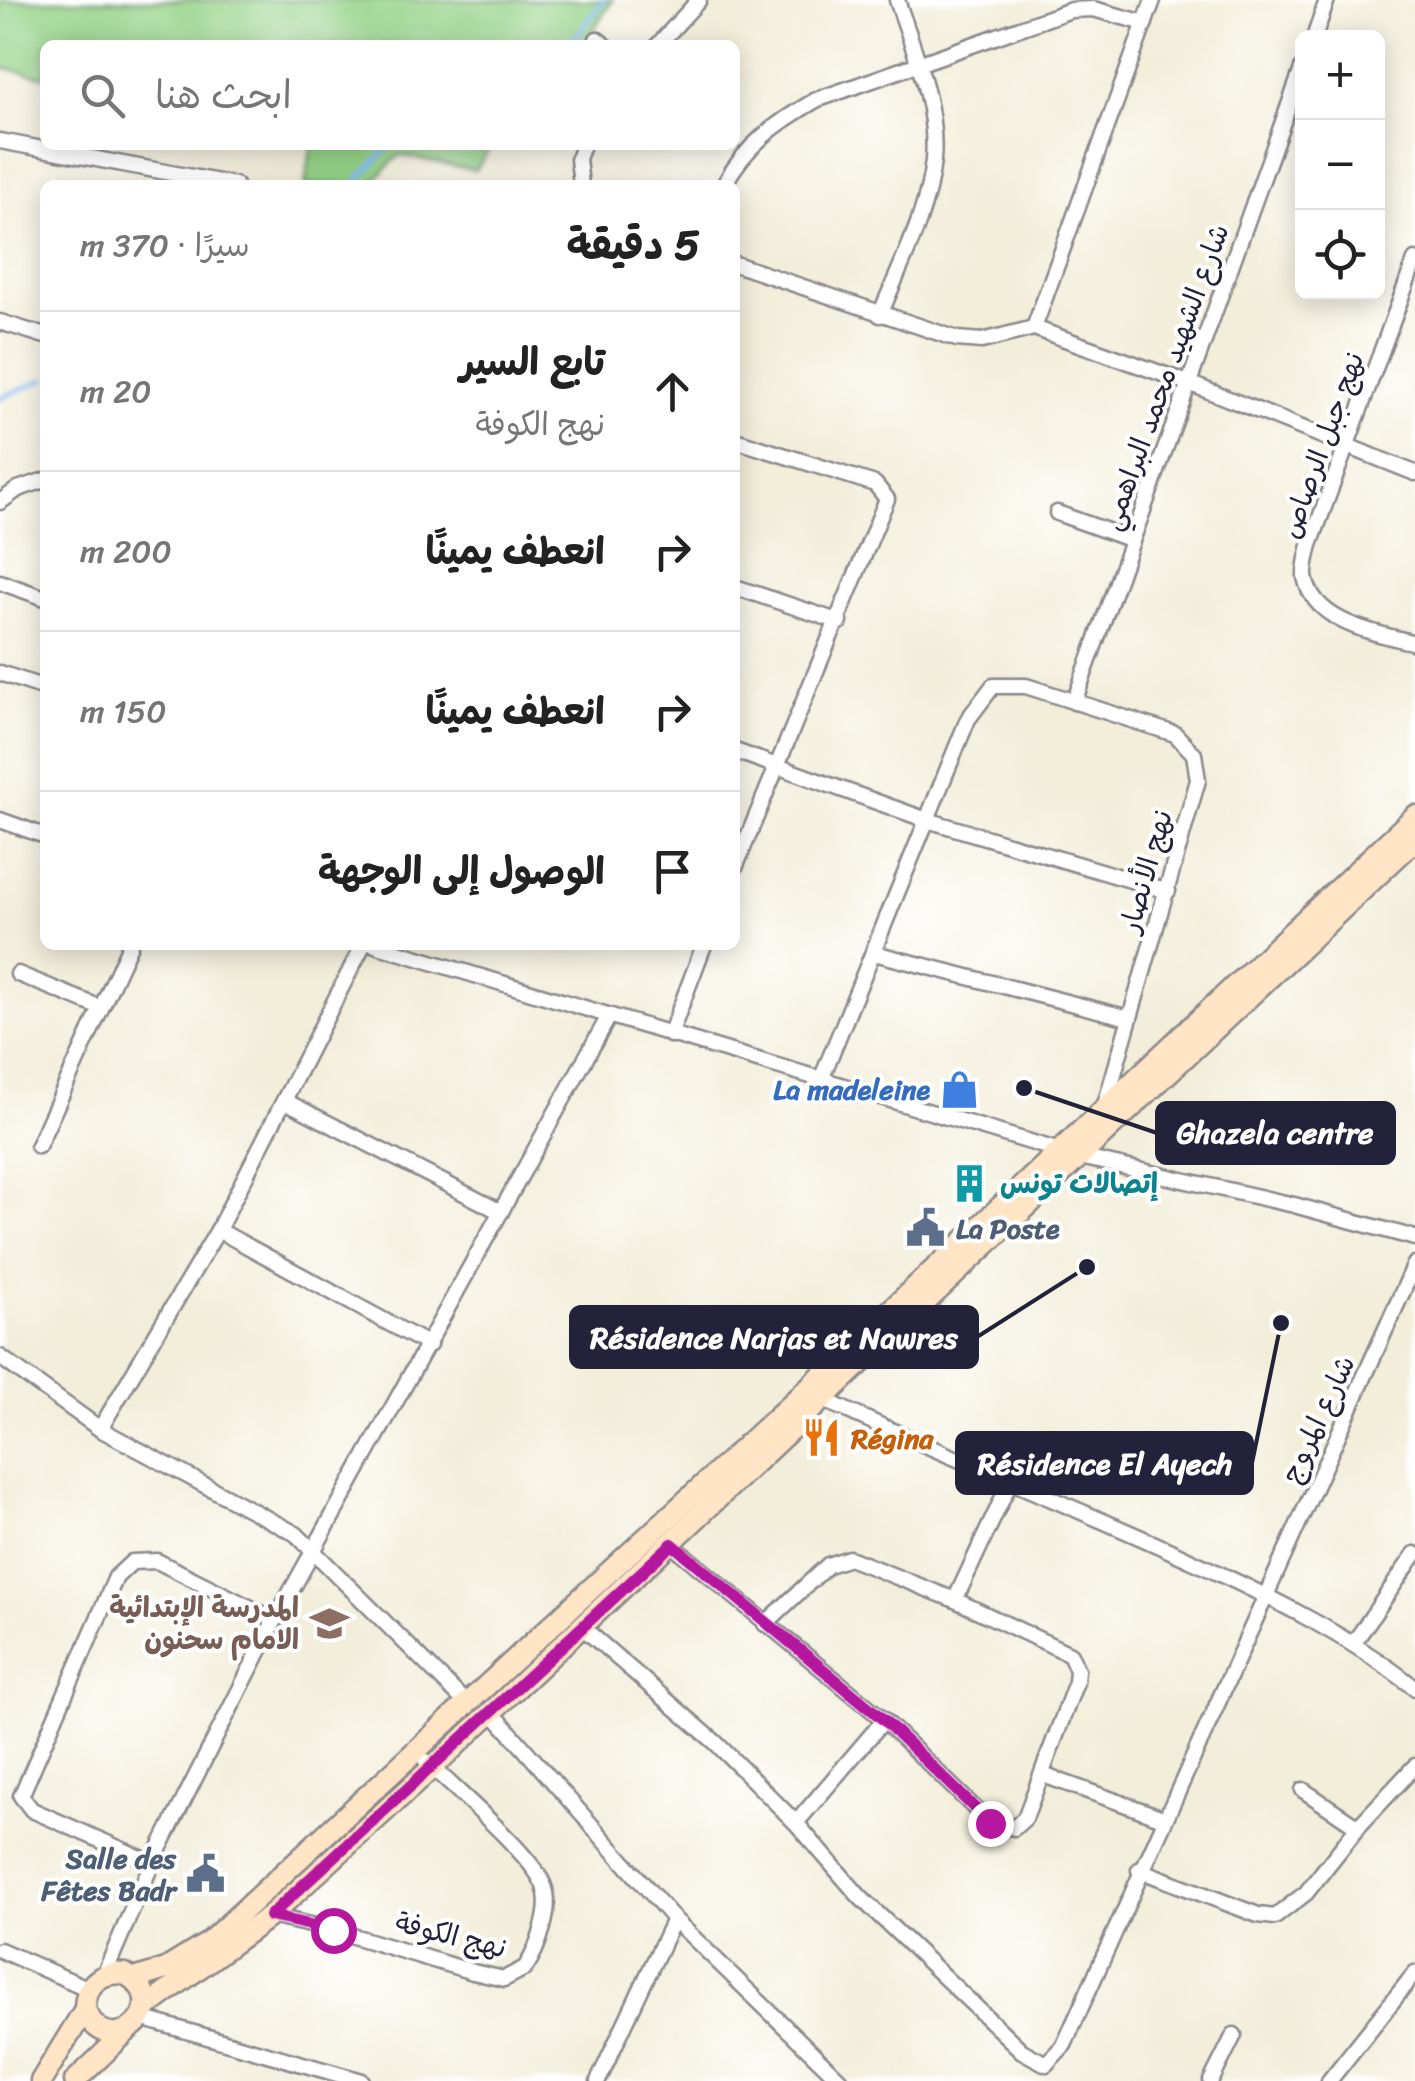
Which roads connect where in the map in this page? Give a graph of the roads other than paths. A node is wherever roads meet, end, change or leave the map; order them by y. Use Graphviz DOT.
graph roads {
  1 [pos="699,0"];
  2 [pos="896,0"];
  3 [pos="1154,0"];
  4 [pos="1327,0"];
  5 [pos="1145,23"];
  6 [pos="1317,30"];
  7 [pos="663,40"];
  8 [pos="918,62"];
  9 [pos="1295,89"];
  10 [pos="0,141"];
  11 [pos="40,148"];
  12 [pos="48,150"];
  13 [pos="581,150"];
  14 [pos="208,180"];
  15 [pos="580,180"];
  16 [pos="727,180"];
  17 [pos="1415,260"];
  18 [pos="740,266"];
  19 [pos="880,315"];
  20 [pos="0,322"];
  21 [pos="1034,328"];
  22 [pos="40,334"];
  23 [pos="1192,384"];
  24 [pos="740,442"];
  25 [pos="1350,444"];
  26 [pos="1415,473"];
  27 [pos="40,482"];
  28 [pos="0,502"];
  29 [pos="1057,513"];
  30 [pos="1132,540"];
  31 [pos="0,582"];
  32 [pos="740,589"];
  33 [pos="40,596"];
  34 [pos="840,622"];
  35 [pos="1415,644"];
  36 [pos="0,673"];
  37 [pos="40,686"];
  38 [pos="1074,702"];
  39 [pos="740,753"];
  40 [pos="780,765"];
  41 [pos="1415,816"];
  42 [pos="0,820"];
  43 [pos="927,820"];
  44 [pos="40,834"];
  45 [pos="1415,840"];
  46 [pos="740,857"];
  47 [pos="1168,891"];
  48 [pos="128,950"];
  49 [pos="360,950"];
  50 [pos="391,950"];
  51 [pos="702,950"];
  52 [pos="874,953"];
  53 [pos="18,974"];
  54 [pos="102,1008"];
  55 [pos="608,1016"];
  56 [pos="1128,1018"];
  57 [pos="670,1035"];
  58 [pos="822,1077"];
  59 [pos="285,1101"];
  60 [pos="1104,1109"];
  61 [pos="1106,1131"];
  62 [pos="38,1146"];
  63 [pos="1071,1153"];
  64 [pos="502,1212"];
  65 [pos="218,1230"];
  66 [pos="1415,1238"];
  67 [pos="1415,1264"];
  68 [pos="429,1345"];
  69 [pos="0,1356"];
  70 [pos="814,1394"];
  71 [pos="100,1429"];
  72 [pos="1012,1480"];
  73 [pos="672,1544"];
  74 [pos="316,1550"];
  75 [pos="1415,1554"];
  76 [pos="1264,1594"];
  77 [pos="955,1600"];
  78 [pos="275,1620"];
  79 [pos="764,1624"];
  80 [pos="582,1627"];
  81 [pos="1353,1644"];
  82 [pos="1415,1688"];
  83 [pos="466,1703"];
  84 [pos="490,1710"];
  85 [pos="884,1720"];
  86 [pos="415,1750"];
  87 [pos="1415,1766"];
  88 [pos="432,1767"];
  89 [pos="1043,1774"];
  90 [pos="1303,1790"];
  91 [pos="1163,1818"];
  92 [pos="796,1822"];
  93 [pos="1358,1827"];
  94 [pos="152,1862"];
  95 [pos="1139,1870"];
  96 [pos="270,1916"];
  97 [pos="674,1919"];
  98 [pos="0,1950"];
  99 [pos="1414,1976"];
  100 [pos="134,1979"];
  101 [pos="93,1991"];
  102 [pos="137,2019"];
  103 [pos="1234,2035"];
  104 [pos="40,2081"];
  105 [pos="76,2081"];
  106 [pos="362,2081"];
  107 [pos="598,2081"];
  108 [pos="841,2081"];
  109 [pos="1211,2081"];
  110 [pos="1330,2081"];
  1 -- 7 [label="street"];
  2 -- 8 [label="street"];
  3 -- 5 [label="street"];
  4 -- 6 [label="street"];
  5 -- 8 [label="street"];
  5 -- 21 [label="street"];
  8 -- 16 [label="street"];
  8 -- 19 [label="street"];
  9 -- 23 [label="street, شارع الشهيد محمد البراهمي"];
  10 -- 11 [label="street"];
  12 -- 14 [label="street"];
  13 -- 15 [label="street"];
  17 -- 25 [label="street, نهج جبل الرصاص"];
  18 -- 19 [label="street"];
  19 -- 21 [label="street"];
  20 -- 22 [label="street"];
  21 -- 23 [label="street"];
  23 -- 25 [label="street"];
  23 -- 30 [label="street, شارع الشهيد محمد البراهمي"];
  24 -- 34 [label="street"];
  25 -- 26 [label="street"];
  25 -- 35 [label="street, نهج جبل الرصاص"];
  27 -- 28 [label="street"];
  29 -- 30 [label="street"];
  30 -- 38 [label="street, شارع الشهيد محمد البراهمي"];
  31 -- 33 [label="street"];
  32 -- 34 [label="street"];
  34 -- 40 [label="street"];
  36 -- 37 [label="street"];
  38 -- 43 [label="street, نهج الأنصار"];
  38 -- 47 [label="street, نهج الأنصار"];
  39 -- 40 [label="street"];
  40 -- 43 [label="street"];
  40 -- 46 [label="street"];
  41 -- 60 [label="street"];
  42 -- 44 [label="street"];
  43 -- 47 [label="street"];
  43 -- 52 [label="street"];
  45 -- 61 [label="street"];
  47 -- 56 [label="street, نهج الأنصار"];
  48 -- 54 [label="street"];
  49 -- 59 [label="street"];
  50 -- 55 [label="street"];
  51 -- 57 [label="street"];
  52 -- 56 [label="street"];
  52 -- 58 [label="street"];
  53 -- 54 [label="street"];
  54 -- 62 [label="street"];
  55 -- 57 [label="street"];
  55 -- 64 [label="street"];
  56 -- 60 [label="street, نهج الأنصار"];
  57 -- 58 [label="street"];
  58 -- 63 [label="street"];
  59 -- 64 [label="street"];
  59 -- 65 [label="street"];
  60 -- 61 [label="street, نهج الأنصار"];
  60 -- 63 [label="street"];
  61 -- 63 [label="street"];
  63 -- 66 [label="street"];
  63 -- 70 [label="street"];
  64 -- 68 [label="street"];
  65 -- 68 [label="street"];
  65 -- 71 [label="street"];
  67 -- 76 [label="street, شارع المروج"];
  68 -- 74 [label="street"];
  69 -- 71 [label="street"];
  70 -- 72 [label="street"];
  70 -- 73 [label="street"];
  70 -- 83 [label="street"];
  71 -- 74 [label="street"];
  72 -- 76 [label="street"];
  72 -- 77 [label="street"];
  73 -- 79 [label="street"];
  73 -- 80 [label="street"];
  74 -- 78 [label="street"];
  74 -- 83 [label="street"];
  75 -- 81 [label="street"];
  76 -- 81 [label="street"];
  76 -- 91 [label="street, شارع المروج"];
  77 -- 79 [label="street"];
  77 -- 89 [label="street"];
  78 -- 94 [label="street"];
  78 -- 94 [label="street"];
  79 -- 85 [label="street"];
  80 -- 84 [label="street"];
  80 -- 92 [label="street"];
  81 -- 82 [label="street"];
  83 -- 86 [label="street"];
  84 -- 88 [label="street"];
  84 -- 97 [label="street"];
  85 -- 89 [label="street"];
  85 -- 92 [label="street"];
  86 -- 88 [label="street, نهج الكوفة"];
  86 -- 100 [label="street"];
  87 -- 93 [label="street"];
  88 -- 96 [label="street"];
  88 -- 96 [label="street, نهج الكوفة"];
  89 -- 91 [label="street"];
  90 -- 93 [label="street"];
  91 -- 95 [label="street, شارع المروج"];
  92 -- 95 [label="street, شارع المروج"];
  93 -- 95 [label="street"];
  94 -- 101 [label="street"];
  96 -- 102 [label="street"];
  97 -- 107 [label="street"];
  97 -- 108 [label="street"];
  98 -- 101 [label="street"];
  99 -- 110 [label="street"];
  100 -- 101 [label="street"];
  100 -- 102 [label="street"];
  101 -- 102 [label="street"];
  101 -- 104 [label="street"];
  102 -- 105 [label="street"];
  102 -- 106 [label="street"];
  103 -- 109 [label="street"];
}
